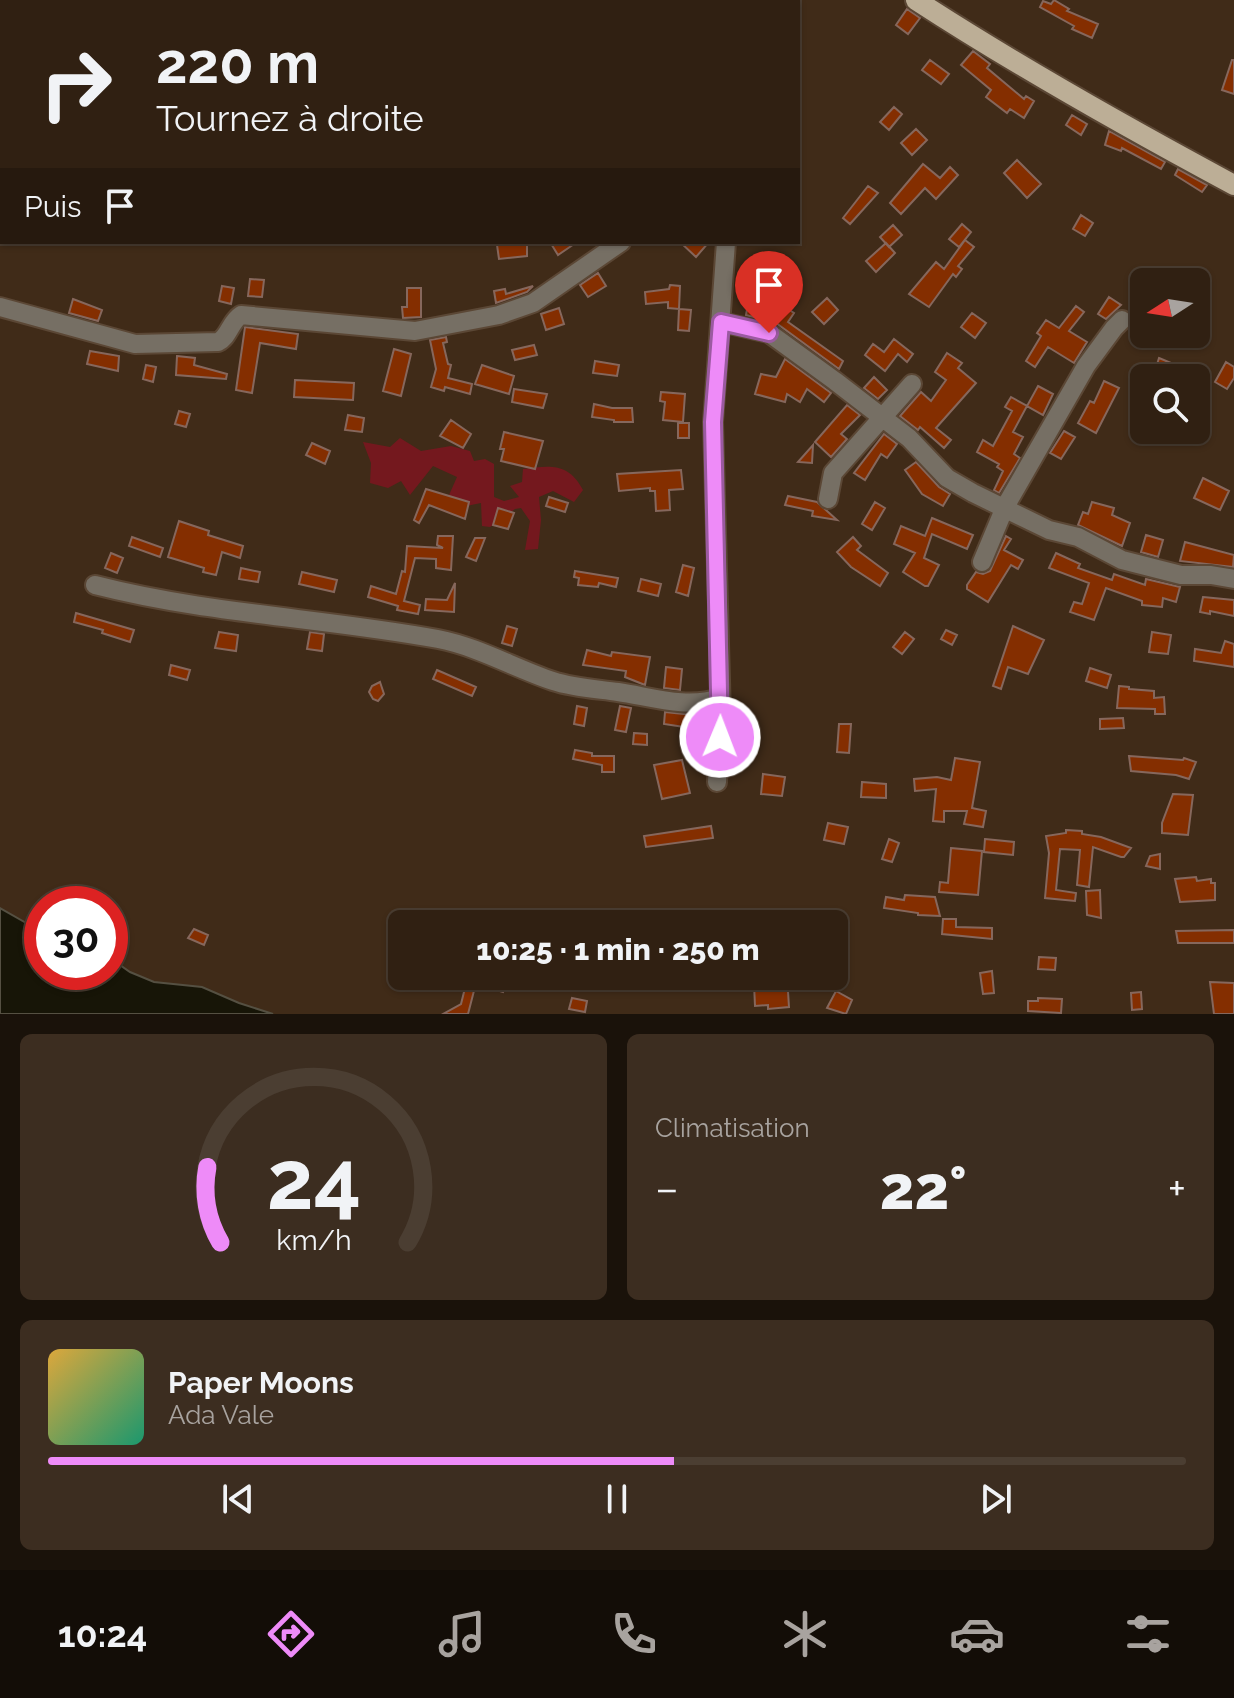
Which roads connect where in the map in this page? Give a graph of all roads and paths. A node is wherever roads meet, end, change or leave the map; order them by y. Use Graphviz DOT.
graph roads {
  1 [pos="916,0"];
  2 [pos="1234,185"];
  3 [pos="618,244"];
  4 [pos="726,244"];
  5 [pos="0,307"];
  6 [pos="1122,320"];
  7 [pos="721,322"];
  8 [pos="912,384"];
  9 [pos="882,419"];
  10 [pos="828,499"];
  11 [pos="1005,507"];
  12 [pos="982,562"];
  13 [pos="1234,579"];
  14 [pos="95,585"];
  15 [pos="720,698"];
  16 [pos="717,782"];
  1 -- 2 [label="main road"];
  3 -- 5 [label="street"];
  4 -- 7 [label="street"];
  6 -- 11 [label="street"];
  7 -- 9 [label="street"];
  7 -- 15 [label="street"];
  8 -- 9 [label="street"];
  9 -- 10 [label="street"];
  9 -- 11 [label="street"];
  11 -- 12 [label="street"];
  11 -- 13 [label="street"];
  14 -- 15 [label="street"];
  15 -- 16 [label="street"];
}
